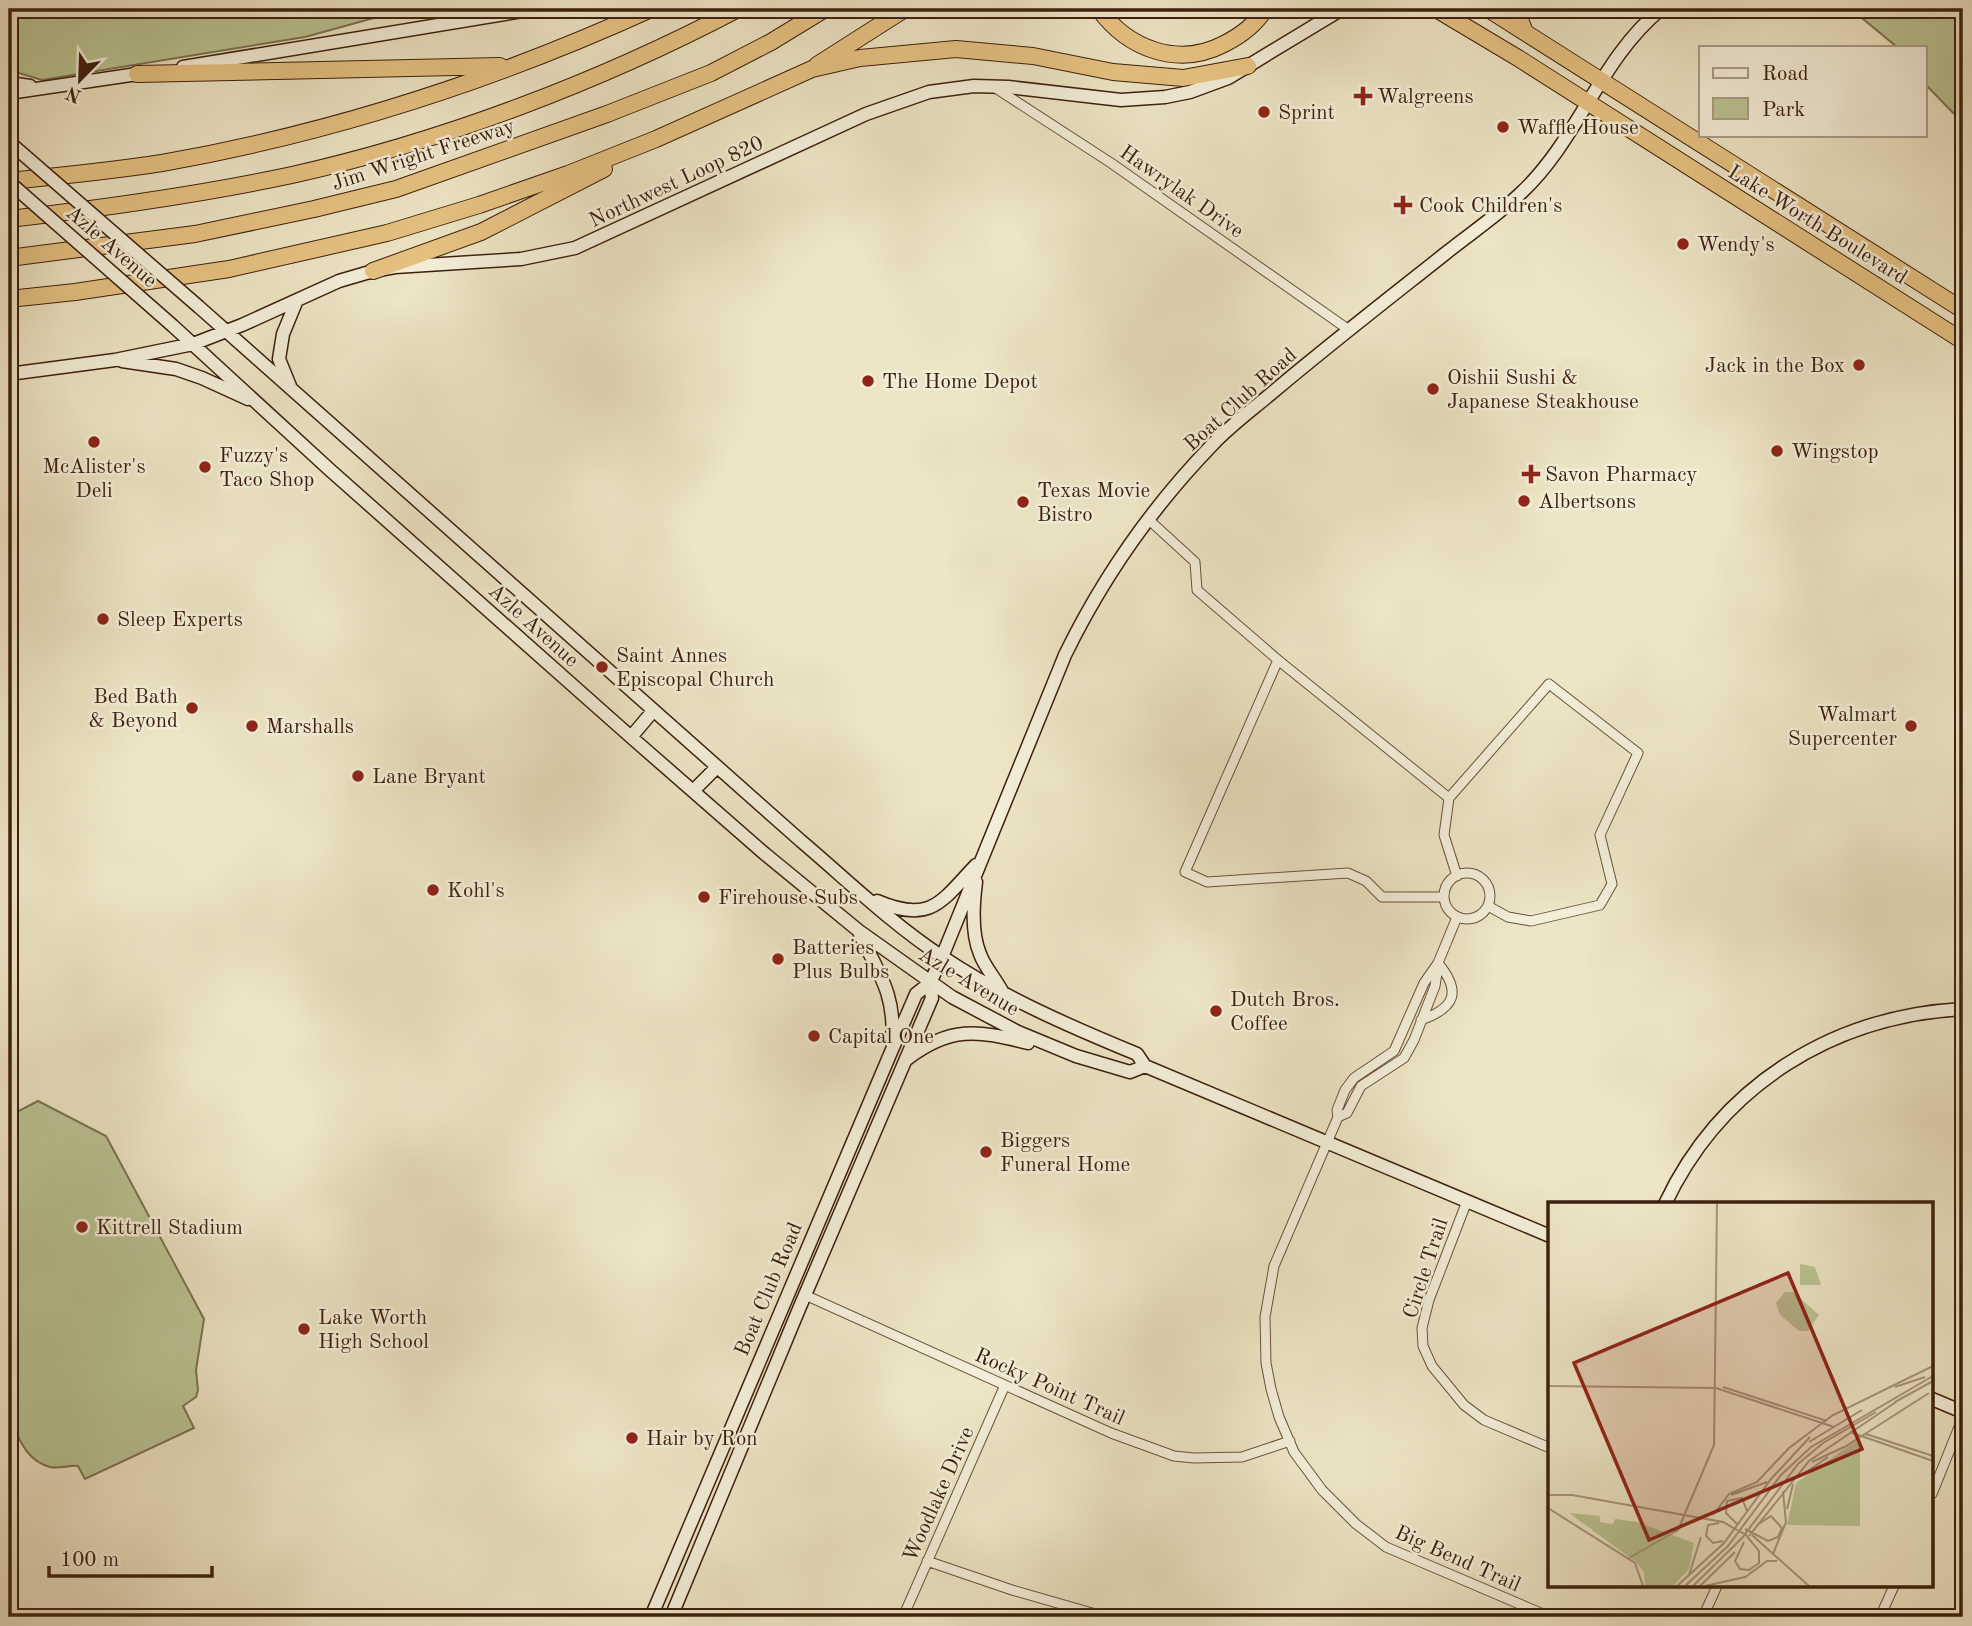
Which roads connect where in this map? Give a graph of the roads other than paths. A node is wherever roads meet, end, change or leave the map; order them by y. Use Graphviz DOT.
graph roads {
  1 [pos="535,9"];
  2 [pos="651,9"];
  3 [pos="738,9"];
  4 [pos="825,9"];
  5 [pos="905,9"];
  6 [pos="1099,9"];
  7 [pos="1265,9"];
  8 [pos="1342,9"];
  9 [pos="1436,9"];
  10 [pos="1488,9"];
  11 [pos="1510,9"];
  12 [pos="1661,9"];
  13 [pos="1525,32"];
  14 [pos="516,66"];
  15 [pos="1248,66"];
  16 [pos="812,69"];
  17 [pos="138,74"];
  18 [pos="1601,80"];
  19 [pos="9,83"];
  20 [pos="992,86"];
  21 [pos="44,88"];
  22 [pos="9,93"];
  23 [pos="1587,103"];
  24 [pos="656,139"];
  25 [pos="9,142"];
  26 [pos="9,181"];
  27 [pos="9,219"];
  28 [pos="9,258"];
  29 [pos="373,271"];
  30 [pos="9,299"];
  31 [pos="297,300"];
  32 [pos="1963,310"];
  33 [pos="1349,330"];
  34 [pos="228,331"];
  35 [pos="1963,341"];
  36 [pos="193,344"];
  37 [pos="115,360"];
  38 [pos="9,374"];
  39 [pos="292,390"];
  40 [pos="260,405"];
  41 [pos="1148,519"];
  42 [pos="1278,660"];
  43 [pos="653,711"];
  44 [pos="631,737"];
  45 [pos="716,767"];
  46 [pos="693,791"];
  47 [pos="1449,798"];
  48 [pos="981,860"];
  49 [pos="1457,876"];
  50 [pos="865,896"];
  51 [pos="1444,897"];
  52 [pos="1488,906"];
  53 [pos="1457,917"];
  54 [pos="859,931"];
  55 [pos="942,957"];
  56 [pos="1438,963"];
  57 [pos="930,983"];
  58 [pos="1003,993"];
  59 [pos="1963,1009"];
  60 [pos="1409,1020"];
  61 [pos="1421,1020"];
  62 [pos="891,1052"];
  63 [pos="1076,1056"];
  64 [pos="906,1059"];
  65 [pos="1145,1066"];
  66 [pos="1359,1074"];
  67 [pos="1367,1082"];
  68 [pos="1338,1117"];
  69 [pos="1327,1143"];
  70 [pos="1467,1201"];
  71 [pos="1666,1202"];
  72 [pos="1548,1235"];
  73 [pos="805,1295"];
  74 [pos="1005,1385"];
  75 [pos="1934,1400"];
  76 [pos="1963,1415"];
  77 [pos="1290,1441"];
  78 [pos="1548,1447"];
  79 [pos="1934,1489"];
  80 [pos="927,1561"];
  81 [pos="1716,1588"];
  82 [pos="1893,1588"];
  83 [pos="651,1617"];
  84 [pos="671,1617"];
  85 [pos="904,1617"];
  86 [pos="1106,1617"];
  87 [pos="1550,1617"];
  88 [pos="1703,1617"];
  89 [pos="1880,1617"];
  1 -- 17 [label="main road"];
  2 -- 14 [label="highway"];
  3 -- 27 [label="highway, Jim Wright Freeway"];
  4 -- 28 [label="highway, Jim Wright Freeway"];
  5 -- 16 [label="highway"];
  6 -- 7 [label="highway"];
  8 -- 15 [label="main road, Northwest Loop 820"];
  9 -- 23 [label="highway, Lake Worth Boulevard"];
  10 -- 13 [label="highway, Lake Worth Boulevard"];
  11 -- 13 [label="highway"];
  12 -- 18 [label="main road, Boat Club Road"];
  13 -- 18 [label="highway, Lake Worth Boulevard"];
  14 -- 17 [label="highway"];
  14 -- 26 [label="highway"];
  15 -- 16 [label="highway"];
  15 -- 20 [label="main road, Northwest Loop 820"];
  16 -- 24 [label="highway"];
  17 -- 21 [label="main road"];
  18 -- 23 [label="main road, Boat Club Road"];
  18 -- 32 [label="highway, Lake Worth Boulevard"];
  19 -- 21 [label="main road"];
  20 -- 29 [label="main road, Northwest Loop 820"];
  20 -- 33 [label="street, Hawrylak Drive"];
  21 -- 22 [label="main road"];
  23 -- 33 [label="main road, Boat Club Road"];
  23 -- 35 [label="highway, Lake Worth Boulevard"];
  24 -- 29 [label="highway"];
  24 -- 30 [label="highway"];
  25 -- 34 [label="main road, Azle Avenue, bridge"];
  26 -- 36 [label="main road, Azle Avenue, bridge"];
  29 -- 31 [label="main road, Northwest Loop 820"];
  31 -- 34 [label="main road, Northwest Loop 820"];
  31 -- 39 [label="main road"];
  33 -- 41 [label="main road, Boat Club Road"];
  34 -- 36 [label="main road, Northwest Loop 820"];
  34 -- 39 [label="main road, Azle Avenue"];
  36 -- 37 [label="main road, Northwest Loop 820"];
  36 -- 40 [label="main road, Azle Avenue"];
  37 -- 38 [label="main road, Northwest Loop 820"];
  37 -- 40 [label="main road"];
  39 -- 43 [label="main road, Azle Avenue"];
  40 -- 44 [label="main road, Azle Avenue"];
  41 -- 42 [label="street"];
  41 -- 48 [label="main road, Boat Club Road"];
  42 -- 47 [label="street"];
  42 -- 51 [label="street"];
  43 -- 44 [label="main road"];
  43 -- 45 [label="main road, Azle Avenue"];
  44 -- 46 [label="main road, Azle Avenue"];
  45 -- 46 [label="main road"];
  45 -- 50 [label="main road, Azle Avenue"];
  46 -- 54 [label="main road, Azle Avenue"];
  47 -- 49 [label="street"];
  47 -- 52 [label="street"];
  48 -- 50 [label="main road, Azle Avenue"];
  48 -- 55 [label="main road, Boat Club Road"];
  48 -- 58 [label="main road, Azle Avenue"];
  49 -- 51 [label="street"];
  49 -- 52 [label="street"];
  50 -- 55 [label="main road, Azle Avenue"];
  51 -- 53 [label="street"];
  52 -- 53 [label="street"];
  53 -- 56 [label="street"];
  54 -- 57 [label="main road, Azle Avenue"];
  54 -- 62 [label="main road"];
  55 -- 57 [label="main road, Boat Club Road"];
  55 -- 58 [label="main road, Azle Avenue"];
  56 -- 60 [label="street"];
  56 -- 61 [label="street"];
  56 -- 61 [label="street"];
  57 -- 62 [label="main road, Boat Club Road"];
  57 -- 63 [label="main road, Azle Avenue"];
  57 -- 64 [label="main road, Boat Club Road"];
  58 -- 65 [label="main road, Azle Avenue"];
  59 -- 71 [label="main road"];
  60 -- 61 [label="street"];
  60 -- 66 [label="street"];
  61 -- 67 [label="street"];
  62 -- 83 [label="main road, Boat Club Road"];
  63 -- 64 [label="main road"];
  63 -- 65 [label="main road, Azle Avenue"];
  64 -- 73 [label="main road, Boat Club Road"];
  65 -- 69 [label="main road, Azle Avenue"];
  66 -- 67 [label="street"];
  66 -- 68 [label="street"];
  67 -- 68 [label="street"];
  68 -- 69 [label="street, Big Bend Trail"];
  69 -- 70 [label="main road, Azle Avenue"];
  69 -- 77 [label="street, Big Bend Trail"];
  70 -- 72 [label="main road, Azle Avenue"];
  70 -- 78 [label="street, Circle Trail"];
  73 -- 74 [label="street, Rocky Point Trail"];
  73 -- 84 [label="main road, Boat Club Road"];
  74 -- 77 [label="street, Rocky Point Trail"];
  74 -- 80 [label="street, Woodlake Drive"];
  75 -- 76 [label="main road"];
  76 -- 79 [label="street"];
  77 -- 87 [label="street, Big Bend Trail"];
  80 -- 85 [label="street, Woodlake Drive"];
  80 -- 86 [label="street"];
  81 -- 88 [label="street"];
  82 -- 89 [label="street"];
}
